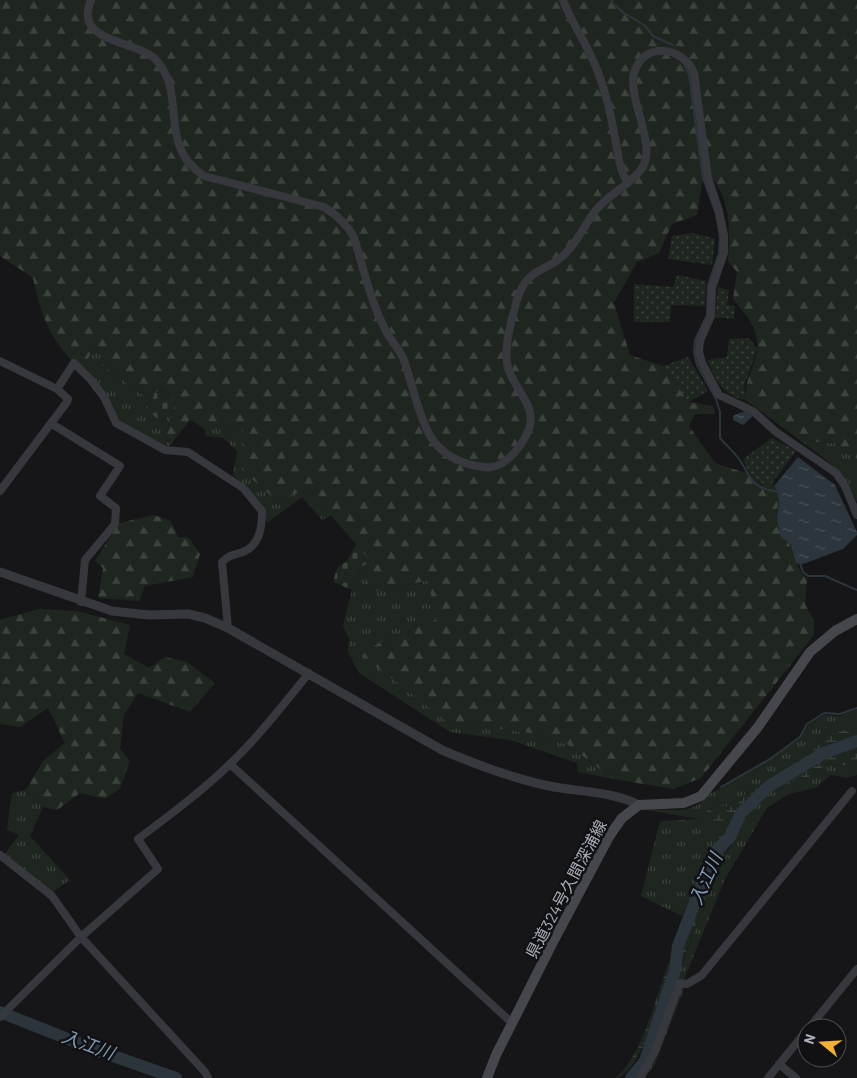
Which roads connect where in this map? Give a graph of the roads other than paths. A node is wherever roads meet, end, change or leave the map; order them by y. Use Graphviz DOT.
graph roads {
  1 [pos="91,0"];
  2 [pos="563,0"];
  3 [pos="627,182"];
  4 [pos="0,361"];
  5 [pos="57,389"];
  6 [pos="52,424"];
  7 [pos="0,491"];
  8 [pos="857,515"];
  9 [pos="0,572"];
  10 [pos="81,602"];
  11 [pos="857,620"];
  12 [pos="228,628"];
  13 [pos="309,673"];
  14 [pos="230,764"];
  15 [pos="852,791"];
  16 [pos="639,805"];
  17 [pos="0,855"];
  18 [pos="81,937"];
  19 [pos="857,969"];
  20 [pos="0,1017"];
  21 [pos="817,1018"];
  22 [pos="512,1023"];
  23 [pos="797,1042"];
  24 [pos="779,1064"];
  25 [pos="208,1078"];
  26 [pos="487,1078"];
  27 [pos="640,1078"];
  28 [pos="768,1078"];
  29 [pos="796,1078"];
  1 -- 3 [label="street"];
  2 -- 3 [label="street"];
  3 -- 8 [label="street"];
  4 -- 5 [label="street"];
  5 -- 6 [label="street"];
  5 -- 12 [label="street"];
  6 -- 7 [label="street"];
  6 -- 10 [label="street"];
  9 -- 10 [label="street"];
  10 -- 12 [label="street"];
  11 -- 16 [label="main road"];
  12 -- 13 [label="street"];
  13 -- 14 [label="street"];
  13 -- 16 [label="street"];
  14 -- 18 [label="street"];
  14 -- 22 [label="street"];
  15 -- 27 [label="street"];
  16 -- 22 [label="main road, 県道324号久間深浦線"];
  17 -- 18 [label="street"];
  18 -- 20 [label="street"];
  18 -- 25 [label="street"];
  19 -- 21 [label="street"];
  22 -- 26 [label="main road, 県道324号久間深浦線"];
  23 -- 24 [label="street"];
  24 -- 28 [label="street"];
  24 -- 29 [label="street"];
}
